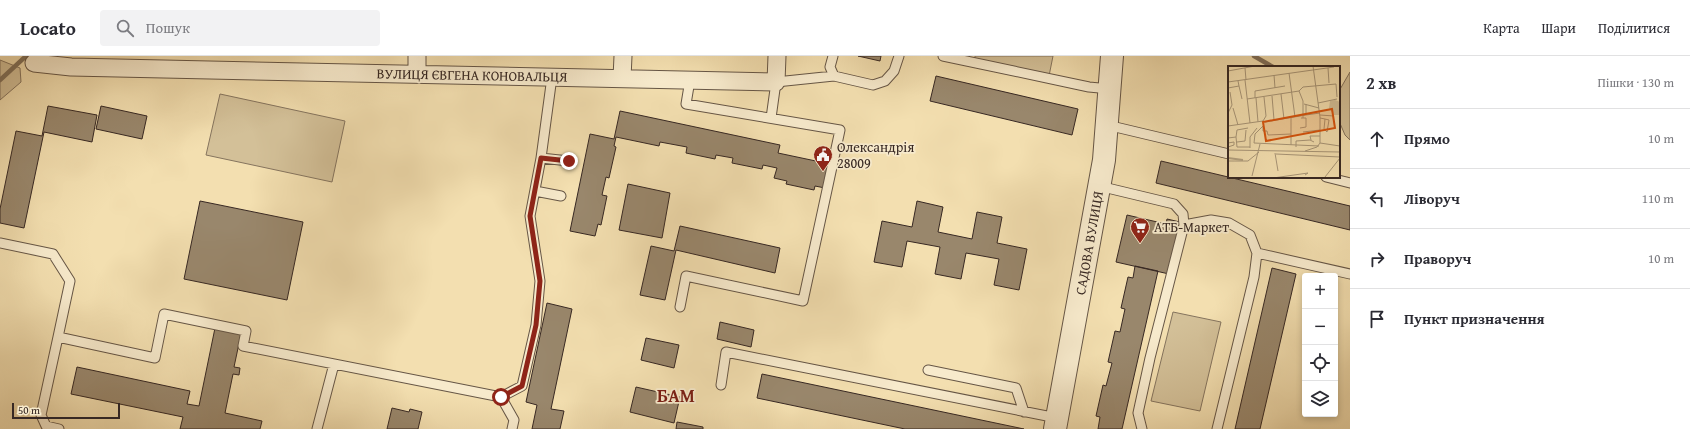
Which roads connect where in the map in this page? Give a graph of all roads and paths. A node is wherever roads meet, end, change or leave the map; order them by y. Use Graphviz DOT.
graph roads {
  1 [pos="417,56"];
  2 [pos="623,56"];
  3 [pos="777,56"];
  4 [pos="833,56"];
  5 [pos="899,56"];
  6 [pos="943,56"];
  7 [pos="1112,56"];
  8 [pos="34,62"];
  9 [pos="219,63"];
  10 [pos="417,74"];
  11 [pos="834,76"];
  12 [pos="552,77"];
  13 [pos="622,78"];
  14 [pos="690,80"];
  15 [pos="776,82"];
  16 [pos="1110,89"];
  17 [pos="770,118"];
  18 [pos="1107,125"];
  19 [pos="1228,154"];
  20 [pos="541,158"];
  21 [pos="569,161"];
  22 [pos="1330,178"];
  23 [pos="1350,183"];
  24 [pos="1099,186"];
  25 [pos="534,191"];
  26 [pos="561,196"];
  27 [pos="1184,225"];
  28 [pos="0,243"];
  29 [pos="1257,254"];
  30 [pos="1350,274"];
  31 [pos="680,307"];
  32 [pos="58,336"];
  33 [pos="334,364"];
  34 [pos="928,370"];
  35 [pos="720,385"];
  36 [pos="501,397"];
  37 [pos="1024,412"];
  38 [pos="1056,424"];
  39 [pos="59,429"];
  40 [pos="317,429"];
  41 [pos="512,429"];
  42 [pos="1142,429"];
  43 [pos="1217,429"];
  1 -- 10 [label="street"];
  2 -- 13 [label="street"];
  3 -- 15 [label="street"];
  4 -- 11 [label="lane"];
  5 -- 11 [label="lane"];
  6 -- 16 [label="lane"];
  7 -- 16 [label="street, САДОВА ВУЛИЦЯ"];
  8 -- 9 [label="street, ВУЛИЦЯ ЄВГЕНА КОНОВАЛЬЦЯ"];
  9 -- 10 [label="street, ВУЛИЦЯ ЄВГЕНА КОНОВАЛЬЦЯ"];
  10 -- 12 [label="street, ВУЛИЦЯ ЄВГЕНА КОНОВАЛЬЦЯ"];
  11 -- 15 [label="lane"];
  12 -- 13 [label="street, ВУЛИЦЯ ЄВГЕНА КОНОВАЛЬЦЯ"];
  12 -- 20 [label="lane"];
  13 -- 14 [label="street, ВУЛИЦЯ ЄВГЕНА КОНОВАЛЬЦЯ"];
  14 -- 15 [label="street, ВУЛИЦЯ ЄВГЕНА КОНОВАЛЬЦЯ"];
  14 -- 17 [label="lane"];
  15 -- 17 [label="lane"];
  16 -- 18 [label="street, САДОВА ВУЛИЦЯ"];
  17 -- 31 [label="lane"];
  18 -- 19 [label="lane"];
  18 -- 24 [label="street, САДОВА ВУЛИЦЯ"];
  20 -- 21 [label="lane"];
  20 -- 25 [label="lane"];
  22 -- 23 [label="lane"];
  24 -- 27 [label="lane"];
  24 -- 38 [label="street, САДОВА ВУЛИЦЯ"];
  25 -- 26 [label="lane"];
  25 -- 36 [label="lane"];
  27 -- 29 [label="lane"];
  27 -- 42 [label="lane"];
  28 -- 32 [label="lane"];
  29 -- 30 [label="lane"];
  29 -- 43 [label="lane"];
  32 -- 33 [label="lane"];
  32 -- 39 [label="lane"];
  33 -- 36 [label="lane"];
  33 -- 40 [label="lane"];
  34 -- 37 [label="lane"];
  35 -- 37 [label="lane"];
  36 -- 41 [label="lane"];
  37 -- 38 [label="lane"];
}
